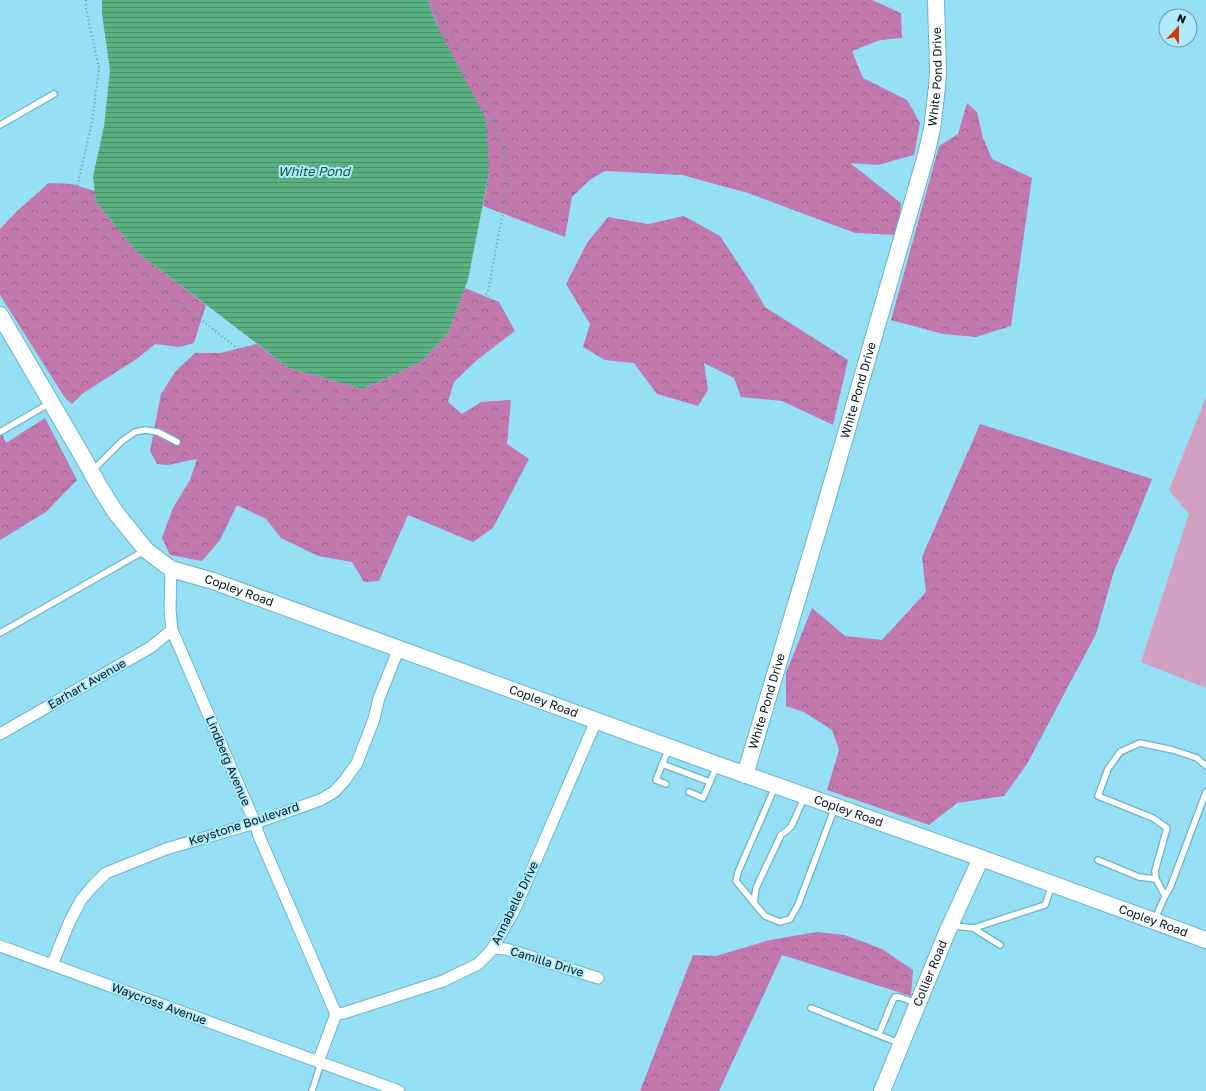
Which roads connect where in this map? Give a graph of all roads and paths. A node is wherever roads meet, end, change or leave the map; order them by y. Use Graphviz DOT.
graph roads {
  1 [pos="86,0"];
  2 [pos="434,0"];
  3 [pos="936,0"];
  4 [pos="54,94"];
  5 [pos="0,125"];
  6 [pos="0,315"];
  7 [pos="51,402"];
  8 [pos="0,432"];
  9 [pos="177,442"];
  10 [pos="91,472"];
  11 [pos="146,550"];
  12 [pos="171,569"];
  13 [pos="172,630"];
  14 [pos="0,633"];
  15 [pos="399,648"];
  16 [pos="596,721"];
  17 [pos="0,734"];
  18 [pos="669,747"];
  19 [pos="662,764"];
  20 [pos="718,765"];
  21 [pos="1206,766"];
  22 [pos="745,775"];
  23 [pos="710,782"];
  24 [pos="666,784"];
  25 [pos="776,786"];
  26 [pos="689,792"];
  27 [pos="1206,792"];
  28 [pos="805,796"];
  29 [pos="836,807"];
  30 [pos="255,823"];
  31 [pos="981,858"];
  32 [pos="1098,860"];
  33 [pos="1156,879"];
  34 [pos="1053,884"];
  35 [pos="1165,896"];
  36 [pos="754,903"];
  37 [pos="1155,921"];
  38 [pos="950,925"];
  39 [pos="973,928"];
  40 [pos="1205,938"];
  41 [pos="0,946"];
  42 [pos="1000,946"];
  43 [pos="494,948"];
  44 [pos="52,965"];
  45 [pos="598,978"];
  46 [pos="918,1004"];
  47 [pos="811,1008"];
  48 [pos="336,1014"];
  49 [pos="879,1034"];
  50 [pos="901,1044"];
  51 [pos="320,1062"];
  52 [pos="312,1091"];
  53 [pos="400,1091"];
  54 [pos="882,1091"];
  1 -- 2 [label="path"];
  3 -- 22 [label="main road, White Pond Drive"];
  4 -- 5 [label="lane"];
  6 -- 7 [label="main road, Copley Road"];
  7 -- 8 [label="lane"];
  7 -- 10 [label="main road, Copley Road"];
  9 -- 10 [label="lane"];
  10 -- 11 [label="main road, Copley Road"];
  11 -- 12 [label="main road, Copley Road"];
  11 -- 14 [label="lane"];
  12 -- 13 [label="street, Lindberg Avenue"];
  12 -- 15 [label="main road, Copley Road"];
  13 -- 17 [label="street, Earhart Avenue"];
  13 -- 30 [label="street, Lindberg Avenue"];
  15 -- 16 [label="main road, Copley Road"];
  15 -- 30 [label="street, Keystone Boulevard"];
  16 -- 18 [label="main road, Copley Road"];
  16 -- 43 [label="street, Annabelle Drive"];
  18 -- 19 [label="lane"];
  18 -- 20 [label="main road, Copley Road"];
  19 -- 23 [label="lane"];
  19 -- 24 [label="lane"];
  20 -- 22 [label="main road, Copley Road"];
  20 -- 23 [label="lane"];
  21 -- 33 [label="lane"];
  22 -- 25 [label="main road, Copley Road"];
  23 -- 26 [label="lane"];
  25 -- 28 [label="main road, Copley Road"];
  25 -- 36 [label="lane"];
  27 -- 35 [label="lane"];
  28 -- 29 [label="main road, Copley Road"];
  28 -- 36 [label="lane"];
  29 -- 31 [label="main road, Copley Road"];
  29 -- 36 [label="lane"];
  30 -- 44 [label="street, Keystone Boulevard"];
  30 -- 48 [label="street, Lindberg Avenue"];
  31 -- 34 [label="main road, Copley Road"];
  31 -- 38 [label="main road, Collier Road"];
  32 -- 33 [label="lane"];
  33 -- 35 [label="lane"];
  34 -- 37 [label="main road, Copley Road"];
  34 -- 39 [label="lane"];
  35 -- 37 [label="lane"];
  37 -- 40 [label="main road, Copley Road"];
  38 -- 39 [label="lane"];
  38 -- 46 [label="main road, Collier Road"];
  39 -- 42 [label="lane"];
  41 -- 44 [label="street, Waycross Avenue"];
  43 -- 45 [label="street, Camilla Drive"];
  43 -- 48 [label="street, Annabelle Drive"];
  44 -- 51 [label="street, Waycross Avenue"];
  46 -- 49 [label="lane"];
  46 -- 50 [label="main road, Collier Road"];
  47 -- 49 [label="lane"];
  48 -- 51 [label="street"];
  49 -- 50 [label="lane"];
  50 -- 54 [label="main road, Collier Road"];
  51 -- 52 [label="lane"];
  51 -- 53 [label="street, Waycross Avenue"];
}
